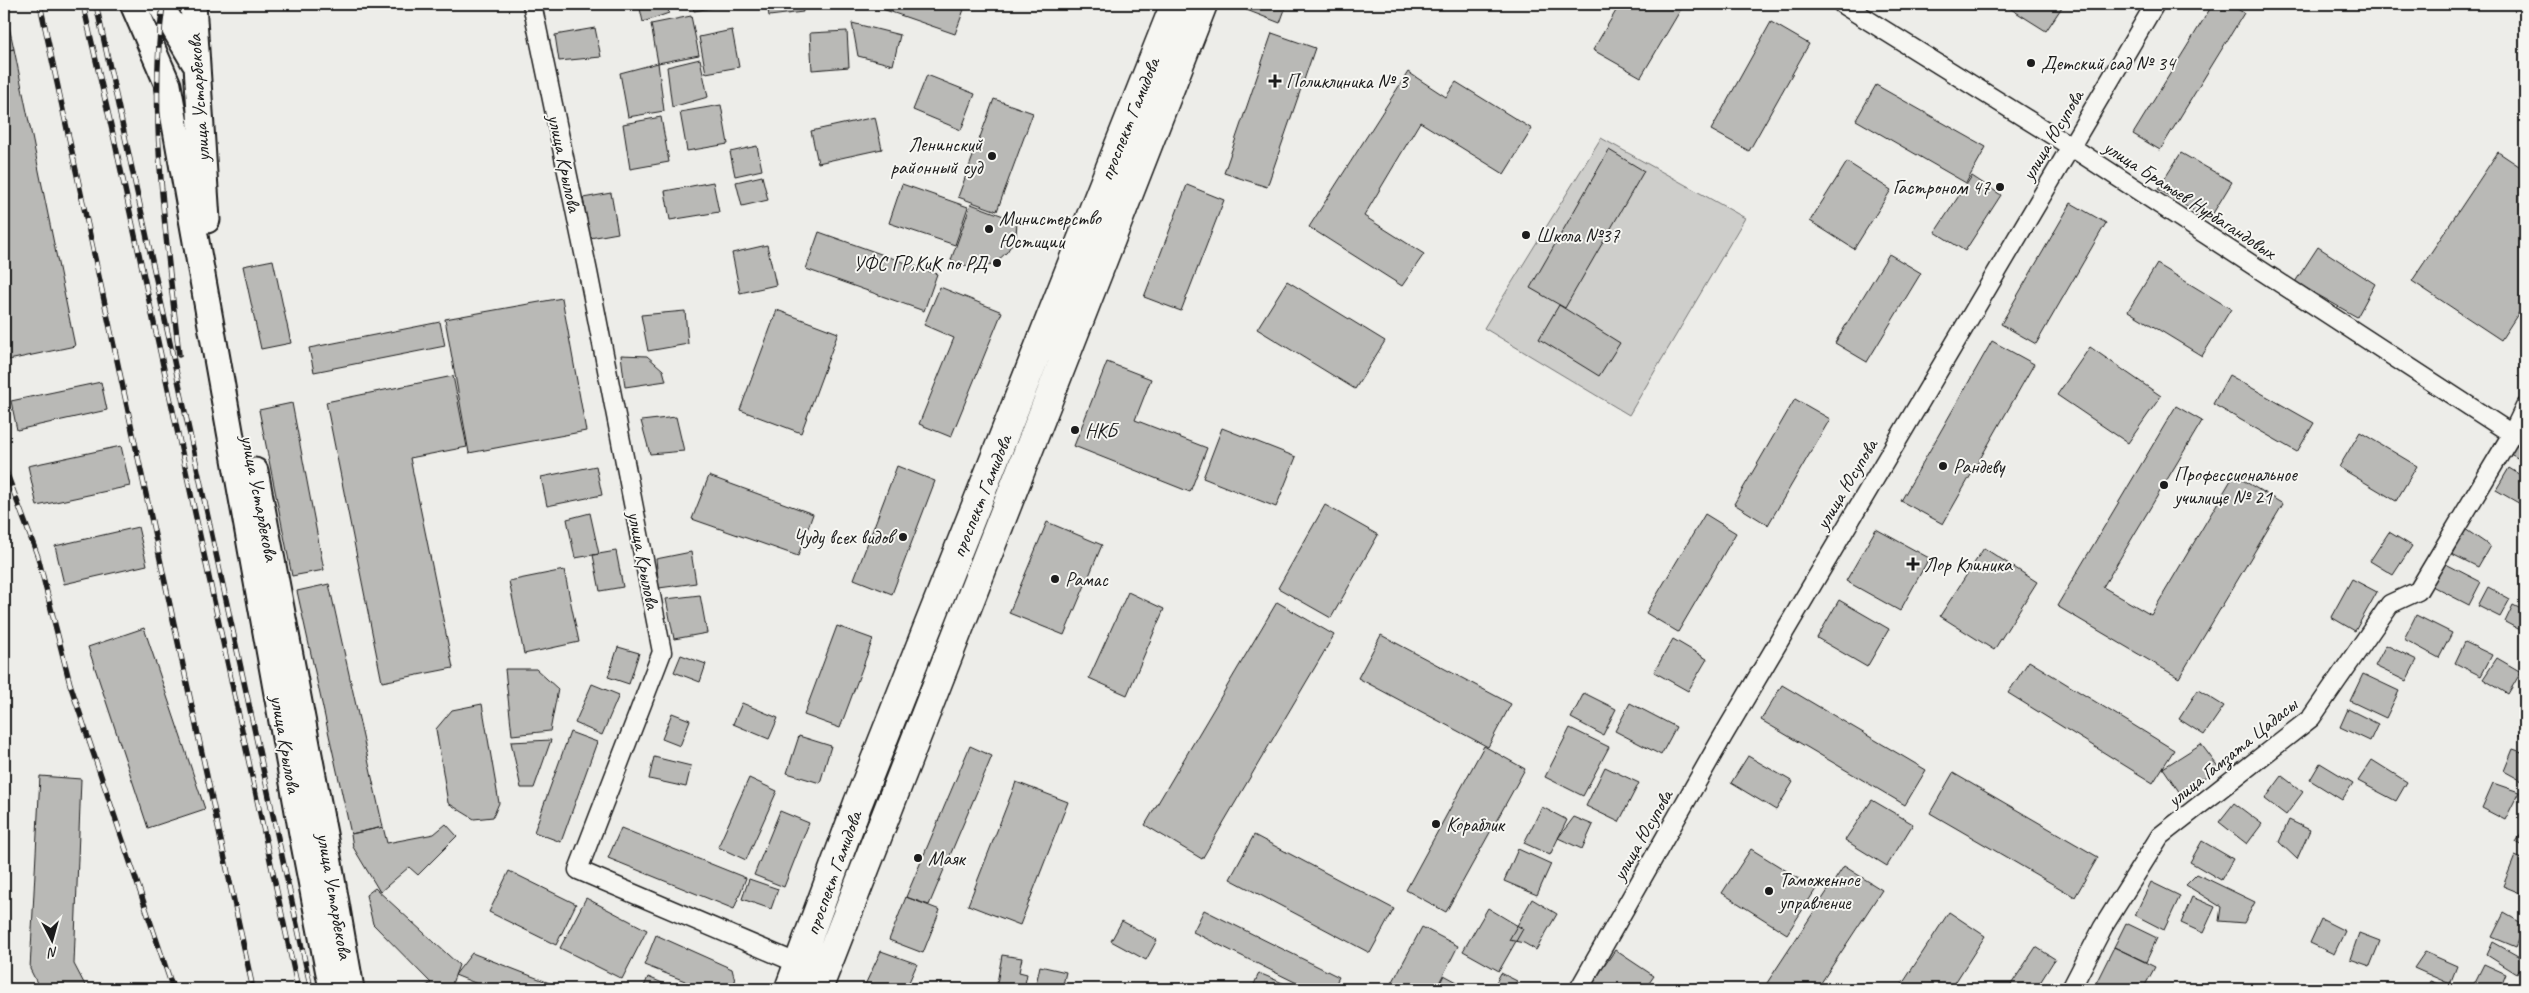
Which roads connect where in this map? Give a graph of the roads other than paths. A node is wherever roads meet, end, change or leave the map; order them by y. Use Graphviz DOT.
graph roads {
  1 [pos="133,4"];
  2 [pos="193,4"];
  3 [pos="532,4"];
  4 [pos="1175,4"];
  5 [pos="1203,4"];
  6 [pos="1842,4"];
  7 [pos="2155,4"];
  8 [pos="167,5"];
  9 [pos="196,66"];
  10 [pos="161,70"];
  11 [pos="2070,146"];
  12 [pos="2525,407"];
  13 [pos="2512,434"];
  14 [pos="858,803"];
  15 [pos="885,812"];
  16 [pos="799,964"];
  17 [pos="332,989"];
  18 [pos="351,989"];
  19 [pos="789,989"];
  20 [pos="818,989"];
  21 [pos="1579,989"];
  22 [pos="2071,989"];
  1 -- 10 [label="main road"];
  2 -- 9 [label="main road, улица Устарбекова"];
  3 -- 16 [label="street, улица Крылова"];
  4 -- 14 [label="main road, проспект Гамидова"];
  5 -- 15 [label="main road, проспект Гамидова"];
  6 -- 11 [label="street, улица Братьев Нурбагандовых"];
  7 -- 11 [label="street, улица Юсупова"];
  8 -- 9 [label="main road"];
  8 -- 10 [label="main road"];
  9 -- 10 [label="main road"];
  9 -- 18 [label="main road, улица Устарбекова"];
  10 -- 17 [label="main road, улица Крылова"];
  11 -- 13 [label="street, улица Братьев Нурбагандовых"];
  11 -- 21 [label="street, улица Юсупова"];
  12 -- 13 [label="street, улица Гамзата Цадасы"];
  13 -- 22 [label="street, улица Гамзата Цадасы"];
  14 -- 15 [label="street"];
  14 -- 16 [label="main road, проспект Гамидова"];
  15 -- 20 [label="main road, проспект Гамидова"];
  16 -- 19 [label="main road, проспект Гамидова"];
}
